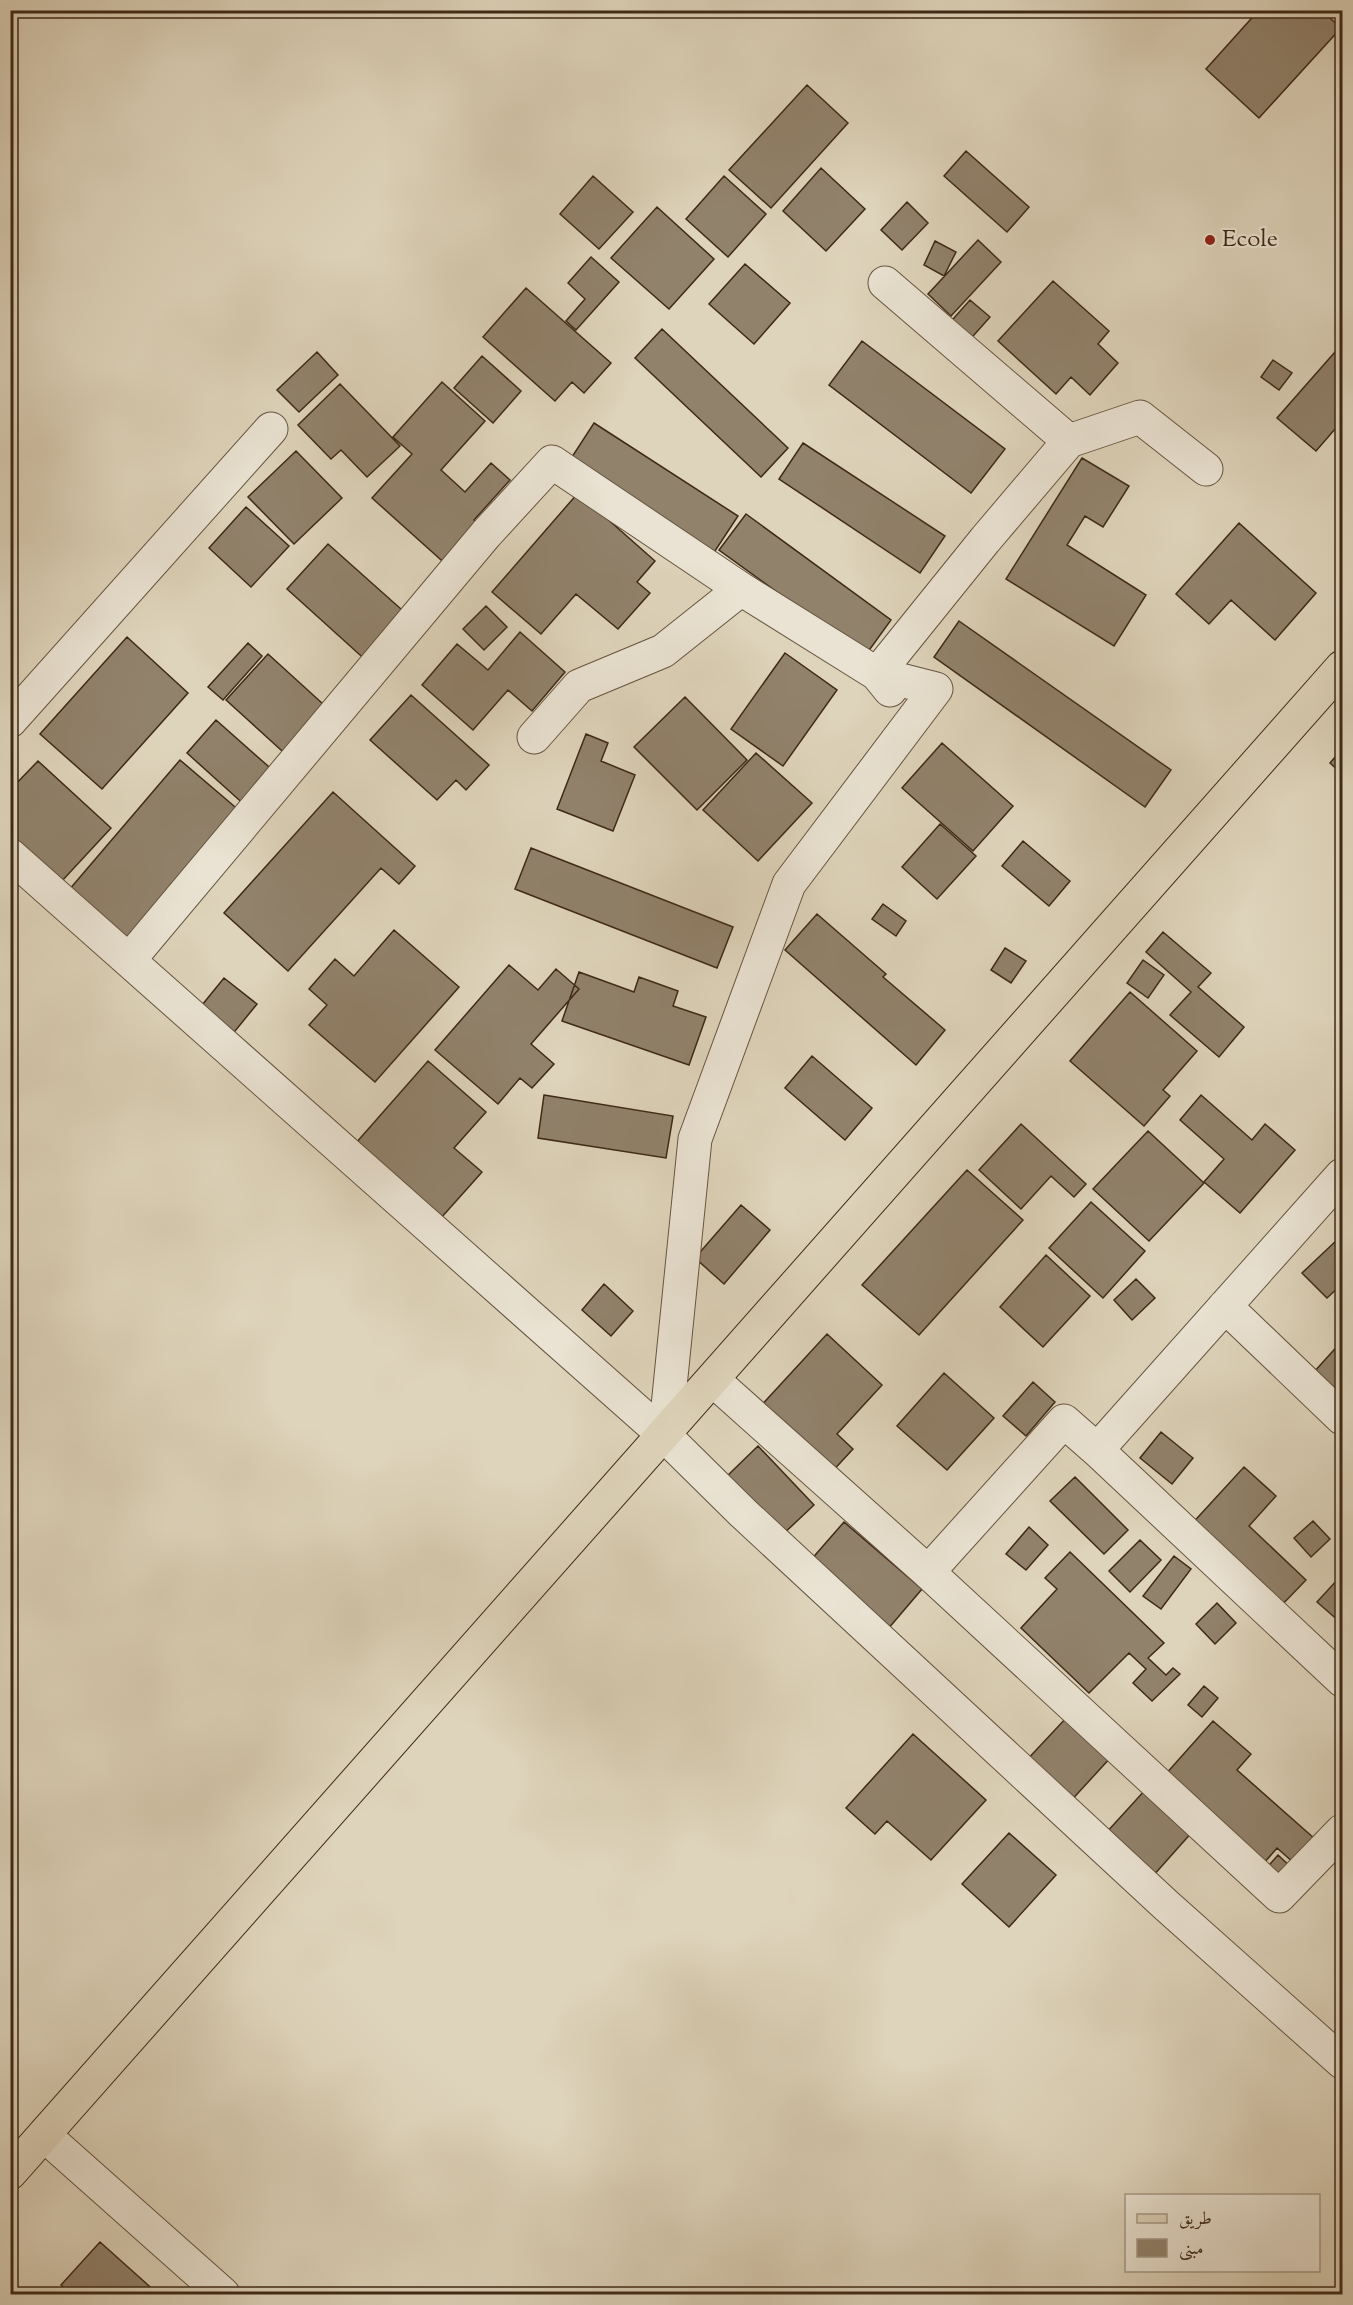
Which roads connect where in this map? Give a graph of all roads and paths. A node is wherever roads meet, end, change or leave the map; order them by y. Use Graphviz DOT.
graph roads {
  1 [pos="885,283"];
  2 [pos="271,429"];
  3 [pos="1069,441"];
  4 [pos="1206,469"];
  5 [pos="741,589"];
  6 [pos="1342,667"];
  7 [pos="877,674"];
  8 [pos="10,722"];
  9 [pos="534,737"];
  10 [pos="10,855"];
  11 [pos="129,960"];
  12 [pos="1342,1175"];
  13 [pos="1225,1306"];
  14 [pos="713,1380"];
  15 [pos="1342,1418"];
  16 [pos="665,1436"];
  17 [pos="1097,1450"];
  18 [pos="928,1572"];
  19 [pos="1342,1680"];
  20 [pos="1342,1831"];
  21 [pos="1342,2062"];
  22 [pos="44,2135"];
  23 [pos="10,2173"];
  24 [pos="223,2295"];
  1 -- 3 [label="street"];
  2 -- 8 [label="street"];
  3 -- 4 [label="street"];
  3 -- 7 [label="street"];
  5 -- 7 [label="street"];
  5 -- 9 [label="street"];
  5 -- 11 [label="street"];
  6 -- 14 [label="main road"];
  7 -- 16 [label="street"];
  10 -- 11 [label="street"];
  11 -- 16 [label="street"];
  12 -- 13 [label="street"];
  13 -- 15 [label="street"];
  13 -- 17 [label="street"];
  14 -- 16 [label="main road"];
  14 -- 18 [label="street"];
  16 -- 21 [label="street"];
  16 -- 22 [label="main road"];
  17 -- 18 [label="street"];
  17 -- 19 [label="street"];
  18 -- 20 [label="street"];
  22 -- 23 [label="main road"];
  22 -- 24 [label="street"];
}
